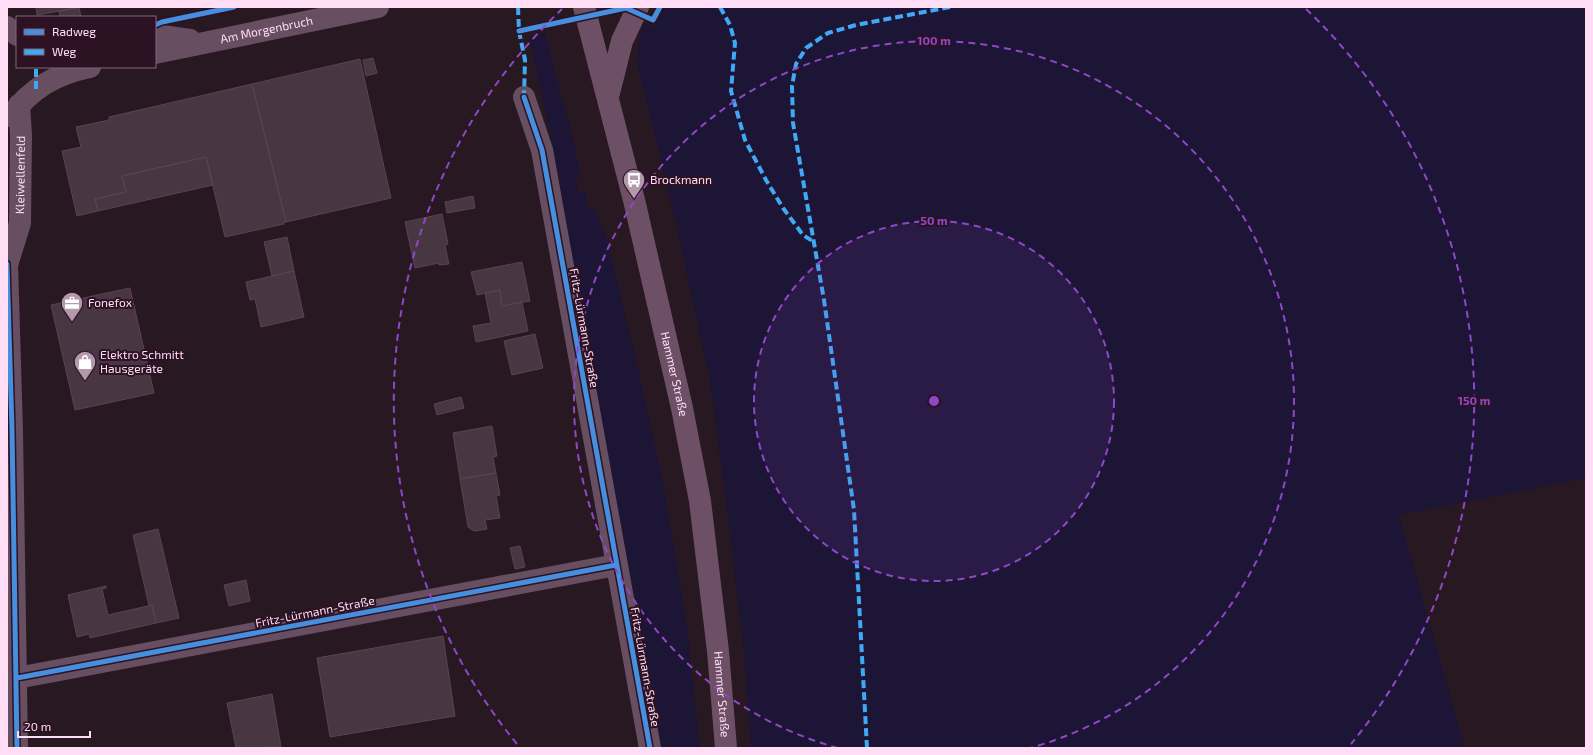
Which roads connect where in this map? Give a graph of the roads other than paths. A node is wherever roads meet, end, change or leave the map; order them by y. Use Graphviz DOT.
graph roads {
  1 [pos="378,7"];
  2 [pos="584,7"];
  3 [pos="638,7"];
  4 [pos="156,35"];
  5 [pos="208,42"];
  6 [pos="156,53"];
  7 [pos="87,68"];
  8 [pos="608,96"];
  9 [pos="524,97"];
  10 [pos="11,111"];
  11 [pos="7,265"];
  12 [pos="9,431"];
  13 [pos="616,565"];
  14 [pos="17,678"];
  15 [pos="16,748"];
  16 [pos="650,748"];
  17 [pos="726,748"];
  1 -- 5 [label="street, Am Morgenbruch"];
  2 -- 8 [label="main road, Hammer Straße"];
  3 -- 8 [label="main road"];
  4 -- 5 [label="street"];
  5 -- 6 [label="street, Am Morgenbruch"];
  7 -- 10 [label="street"];
  8 -- 17 [label="main road, Hammer Straße"];
  9 -- 13 [label="street, Fritz-Lürmann-Straße"];
  10 -- 11 [label="street, Kleiwellenfeld"];
  11 -- 12 [label="street, Kleiwellenfeld"];
  12 -- 14 [label="street, Kleiwellenfeld"];
  13 -- 14 [label="street, Fritz-Lürmann-Straße"];
  13 -- 16 [label="street, Fritz-Lürmann-Straße"];
  14 -- 15 [label="street, Kleiwellenfeld"];
}
